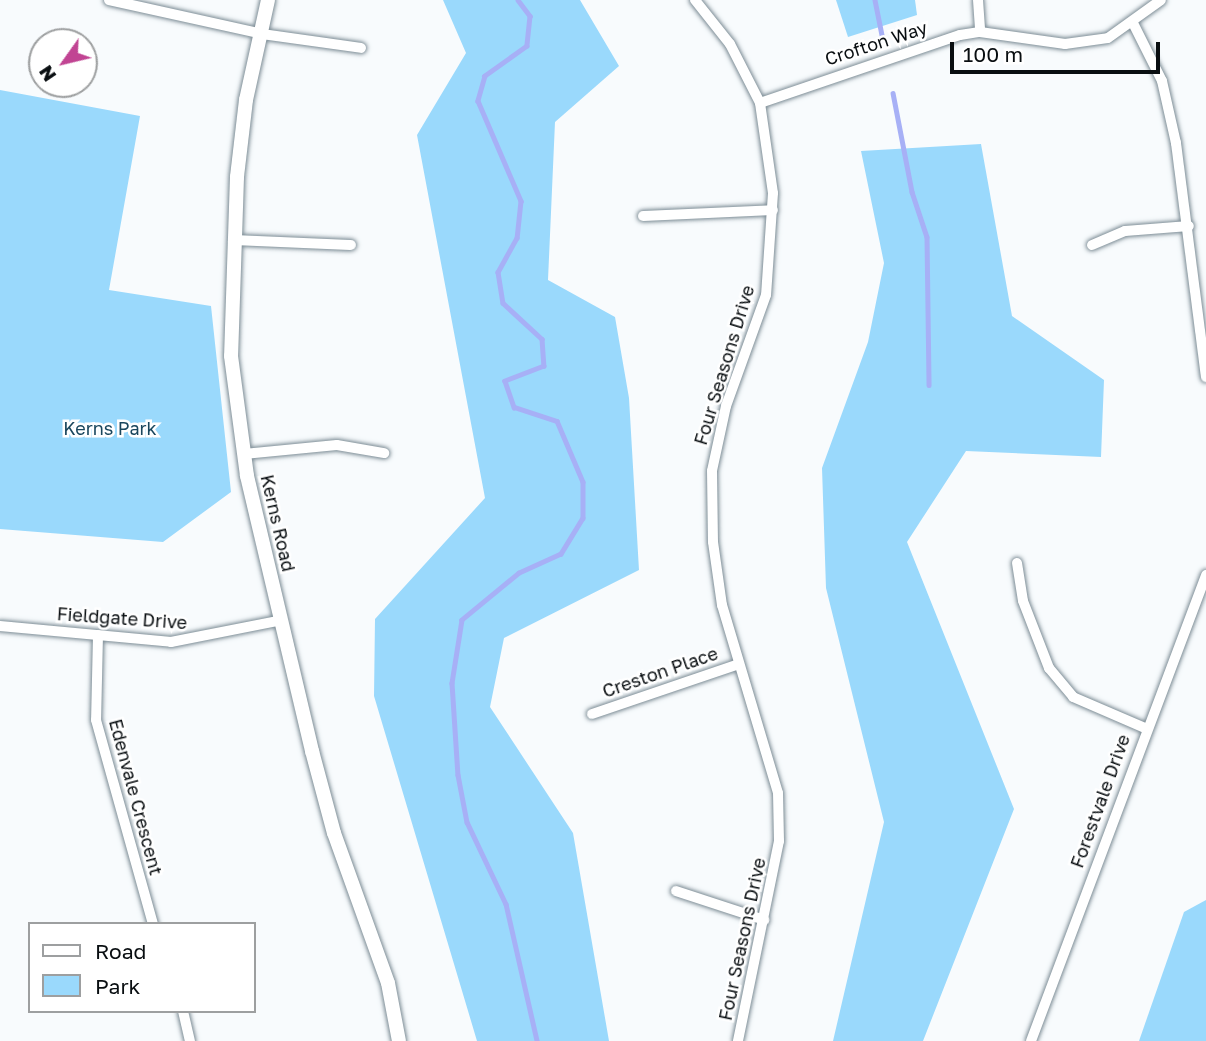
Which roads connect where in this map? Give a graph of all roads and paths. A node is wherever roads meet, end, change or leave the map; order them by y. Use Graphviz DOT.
graph roads {
  1 [pos="109,0"];
  2 [pos="268,0"];
  3 [pos="695,0"];
  4 [pos="978,0"];
  5 [pos="1161,0"];
  6 [pos="1133,23"];
  7 [pos="979,32"];
  8 [pos="262,34"];
  9 [pos="361,48"];
  10 [pos="761,103"];
  11 [pos="773,210"];
  12 [pos="643,216"];
  13 [pos="1189,226"];
  14 [pos="233,240"];
  15 [pos="351,245"];
  16 [pos="1092,246"];
  17 [pos="1206,377"];
  18 [pos="384,453"];
  19 [pos="244,454"];
  20 [pos="1017,563"];
  21 [pos="1206,575"];
  22 [pos="1201,611"];
  23 [pos="282,620"];
  24 [pos="0,626"];
  25 [pos="98,635"];
  26 [pos="739,664"];
  27 [pos="592,714"];
  28 [pos="1145,728"];
  29 [pos="676,891"];
  30 [pos="764,920"];
  31 [pos="152,922"];
  32 [pos="183,1013"];
  33 [pos="190,1041"];
  34 [pos="399,1041"];
  35 [pos="738,1041"];
  36 [pos="1031,1041"];
  1 -- 8 [label="street"];
  2 -- 8 [label="street, Kerns Road"];
  3 -- 10 [label="street, Four Seasons Drive"];
  4 -- 7 [label="street"];
  5 -- 6 [label="street, Crofton Way"];
  6 -- 7 [label="street, Crofton Way"];
  6 -- 13 [label="street"];
  7 -- 10 [label="street, Crofton Way"];
  8 -- 9 [label="street"];
  8 -- 14 [label="street, Kerns Road"];
  10 -- 11 [label="street, Four Seasons Drive"];
  11 -- 12 [label="street"];
  11 -- 26 [label="street, Four Seasons Drive"];
  13 -- 16 [label="street"];
  13 -- 17 [label="street"];
  14 -- 15 [label="street"];
  14 -- 19 [label="street, Kerns Road"];
  18 -- 19 [label="street"];
  19 -- 23 [label="street, Kerns Road"];
  20 -- 28 [label="street"];
  21 -- 22 [label="street, Forestvale Drive"];
  22 -- 28 [label="street, Forestvale Drive"];
  23 -- 25 [label="street, Fieldgate Drive"];
  23 -- 34 [label="street, Kerns Road"];
  24 -- 25 [label="street, Fieldgate Drive"];
  25 -- 31 [label="street, Edenvale Crescent"];
  26 -- 27 [label="street, Creston Place"];
  26 -- 30 [label="street, Four Seasons Drive"];
  28 -- 36 [label="street, Forestvale Drive"];
  29 -- 30 [label="street"];
  30 -- 35 [label="street, Four Seasons Drive"];
  32 -- 33 [label="street"];
}
